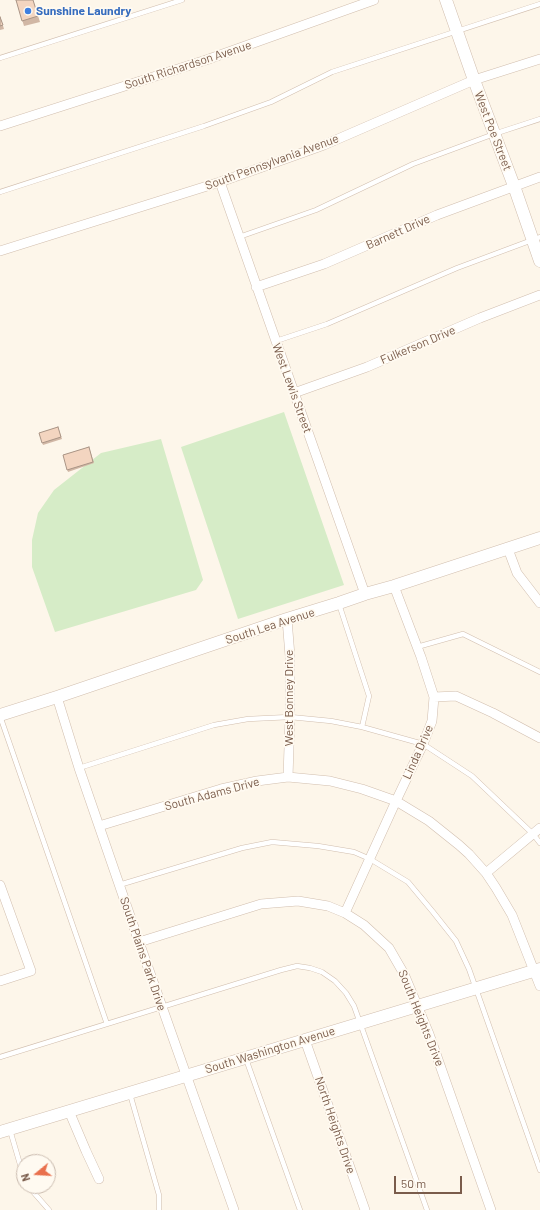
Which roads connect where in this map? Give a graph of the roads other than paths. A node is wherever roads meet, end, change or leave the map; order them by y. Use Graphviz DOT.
graph roads {
  1 [pos="182,0"];
  2 [pos="374,0"];
  3 [pos="446,0"];
  4 [pos="540,4"];
  5 [pos="457,31"];
  6 [pos="0,58"];
  7 [pos="540,59"];
  8 [pos="474,80"];
  9 [pos="540,119"];
  10 [pos="0,126"];
  11 [pos="494,134"];
  12 [pos="540,177"];
  13 [pos="220,182"];
  14 [pos="514,186"];
  15 [pos="0,192"];
  16 [pos="239,237"];
  17 [pos="536,238"];
  18 [pos="0,251"];
  19 [pos="540,261"];
  20 [pos="256,287"];
  21 [pos="540,295"];
  22 [pos="276,341"];
  23 [pos="294,393"];
  24 [pos="540,538"];
  25 [pos="508,549"];
  26 [pos="394,586"];
  27 [pos="365,594"];
  28 [pos="339,603"];
  29 [pos="540,603"];
  30 [pos="287,619"];
  31 [pos="417,647"];
  32 [pos="540,672"];
  33 [pos="57,697"];
  34 [pos="434,697"];
  35 [pos="0,715"];
  36 [pos="290,717"];
  37 [pos="362,727"];
  38 [pos="540,738"];
  39 [pos="423,744"];
  40 [pos="79,768"];
  41 [pos="288,778"];
  42 [pos="396,801"];
  43 [pos="99,826"];
  44 [pos="537,831"];
  45 [pos="540,843"];
  46 [pos="370,859"];
  47 [pos="486,873"];
  48 [pos="0,885"];
  49 [pos="119,885"];
  50 [pos="345,912"];
  51 [pos="139,942"];
  52 [pos="537,970"];
  53 [pos="0,981"];
  54 [pos="540,986"];
  55 [pos="475,988"];
  56 [pos="418,1005"];
  57 [pos="162,1008"];
  58 [pos="360,1023"];
  59 [pos="107,1024"];
  60 [pos="305,1040"];
  61 [pos="0,1057"];
  62 [pos="245,1058"];
  63 [pos="186,1076"];
  64 [pos="130,1093"];
  65 [pos="69,1111"];
  66 [pos="5,1130"];
  67 [pos="16,1158"];
  68 [pos="540,1170"];
  69 [pos="99,1179"];
  70 [pos="35,1194"];
  71 [pos="49,1210"];
  72 [pos="159,1210"];
  73 [pos="234,1210"];
  74 [pos="300,1210"];
  75 [pos="365,1210"];
  76 [pos="427,1210"];
  77 [pos="491,1210"];
  1 -- 6 [label="lane"];
  2 -- 10 [label="street, South Richardson Avenue"];
  3 -- 5 [label="street, West Poe Street"];
  4 -- 5 [label="lane"];
  5 -- 8 [label="street, West Poe Street"];
  5 -- 15 [label="lane"];
  7 -- 8 [label="street, South Pennsylvania Avenue"];
  8 -- 11 [label="street, West Poe Street"];
  8 -- 13 [label="street, South Pennsylvania Avenue"];
  9 -- 11 [label="lane"];
  11 -- 14 [label="street, West Poe Street"];
  11 -- 16 [label="lane"];
  12 -- 14 [label="street, Barnett Drive"];
  13 -- 16 [label="street, West Lewis Street"];
  13 -- 18 [label="street, South Pennsylvania Avenue"];
  14 -- 17 [label="street, West Poe Street"];
  14 -- 20 [label="street, Barnett Drive"];
  16 -- 20 [label="street, West Lewis Street"];
  17 -- 19 [label="street, West Poe Street"];
  17 -- 22 [label="lane"];
  20 -- 22 [label="street, West Lewis Street"];
  21 -- 23 [label="street, Fulkerson Drive"];
  22 -- 23 [label="street, West Lewis Street"];
  23 -- 27 [label="street, West Lewis Street"];
  24 -- 25 [label="street, South Lea Avenue"];
  25 -- 26 [label="street, South Lea Avenue"];
  25 -- 29 [label="street"];
  26 -- 27 [label="street, South Lea Avenue"];
  26 -- 31 [label="street, Linda Drive"];
  27 -- 28 [label="street, South Lea Avenue"];
  28 -- 30 [label="street, South Lea Avenue"];
  28 -- 37 [label="lane"];
  30 -- 33 [label="street, South Lea Avenue"];
  30 -- 36 [label="street, West Bonney Drive"];
  31 -- 32 [label="lane"];
  31 -- 34 [label="street, Linda Drive"];
  33 -- 35 [label="street, South Lea Avenue"];
  33 -- 40 [label="street, South Plains Park Drive"];
  34 -- 38 [label="street"];
  34 -- 39 [label="street, Linda Drive"];
  35 -- 59 [label="lane"];
  36 -- 37 [label="lane"];
  36 -- 40 [label="lane"];
  36 -- 41 [label="street, West Bonney Drive"];
  37 -- 39 [label="lane"];
  39 -- 42 [label="street, Linda Drive"];
  39 -- 44 [label="lane"];
  40 -- 43 [label="street, South Plains Park Drive"];
  41 -- 42 [label="street, South Adams Drive"];
  41 -- 43 [label="street, South Adams Drive"];
  42 -- 46 [label="street, Linda Drive"];
  42 -- 47 [label="street, South Adams Drive"];
  43 -- 49 [label="street, South Plains Park Drive"];
  44 -- 45 [label="lane"];
  44 -- 47 [label="street"];
  46 -- 49 [label="lane"];
  46 -- 50 [label="street, Linda Drive"];
  46 -- 55 [label="lane"];
  47 -- 52 [label="street, South Adams Drive"];
  48 -- 53 [label="street"];
  49 -- 51 [label="street, South Plains Park Drive"];
  50 -- 51 [label="street, South Heights Drive"];
  50 -- 56 [label="street, South Heights Drive"];
  51 -- 57 [label="street, South Plains Park Drive"];
  52 -- 54 [label="street, South Adams Drive"];
  52 -- 55 [label="street, South Washington Avenue"];
  55 -- 56 [label="street, South Washington Avenue"];
  55 -- 68 [label="lane"];
  56 -- 58 [label="street, South Washington Avenue"];
  56 -- 77 [label="street, South Heights Drive"];
  57 -- 58 [label="lane"];
  57 -- 59 [label="lane"];
  57 -- 63 [label="street, South Plains Park Drive"];
  58 -- 60 [label="street, South Washington Avenue"];
  58 -- 76 [label="lane"];
  59 -- 61 [label="lane"];
  60 -- 62 [label="street, South Washington Avenue"];
  60 -- 75 [label="street, North Heights Drive"];
  62 -- 63 [label="street, South Washington Avenue"];
  62 -- 74 [label="lane"];
  63 -- 64 [label="street, South Washington Avenue"];
  63 -- 73 [label="street, South Plains Park Drive"];
  64 -- 65 [label="street, South Washington Avenue"];
  64 -- 72 [label="lane"];
  65 -- 66 [label="street, South Washington Avenue"];
  65 -- 69 [label="street"];
  66 -- 67 [label="lane"];
  70 -- 71 [label="lane"];
}
